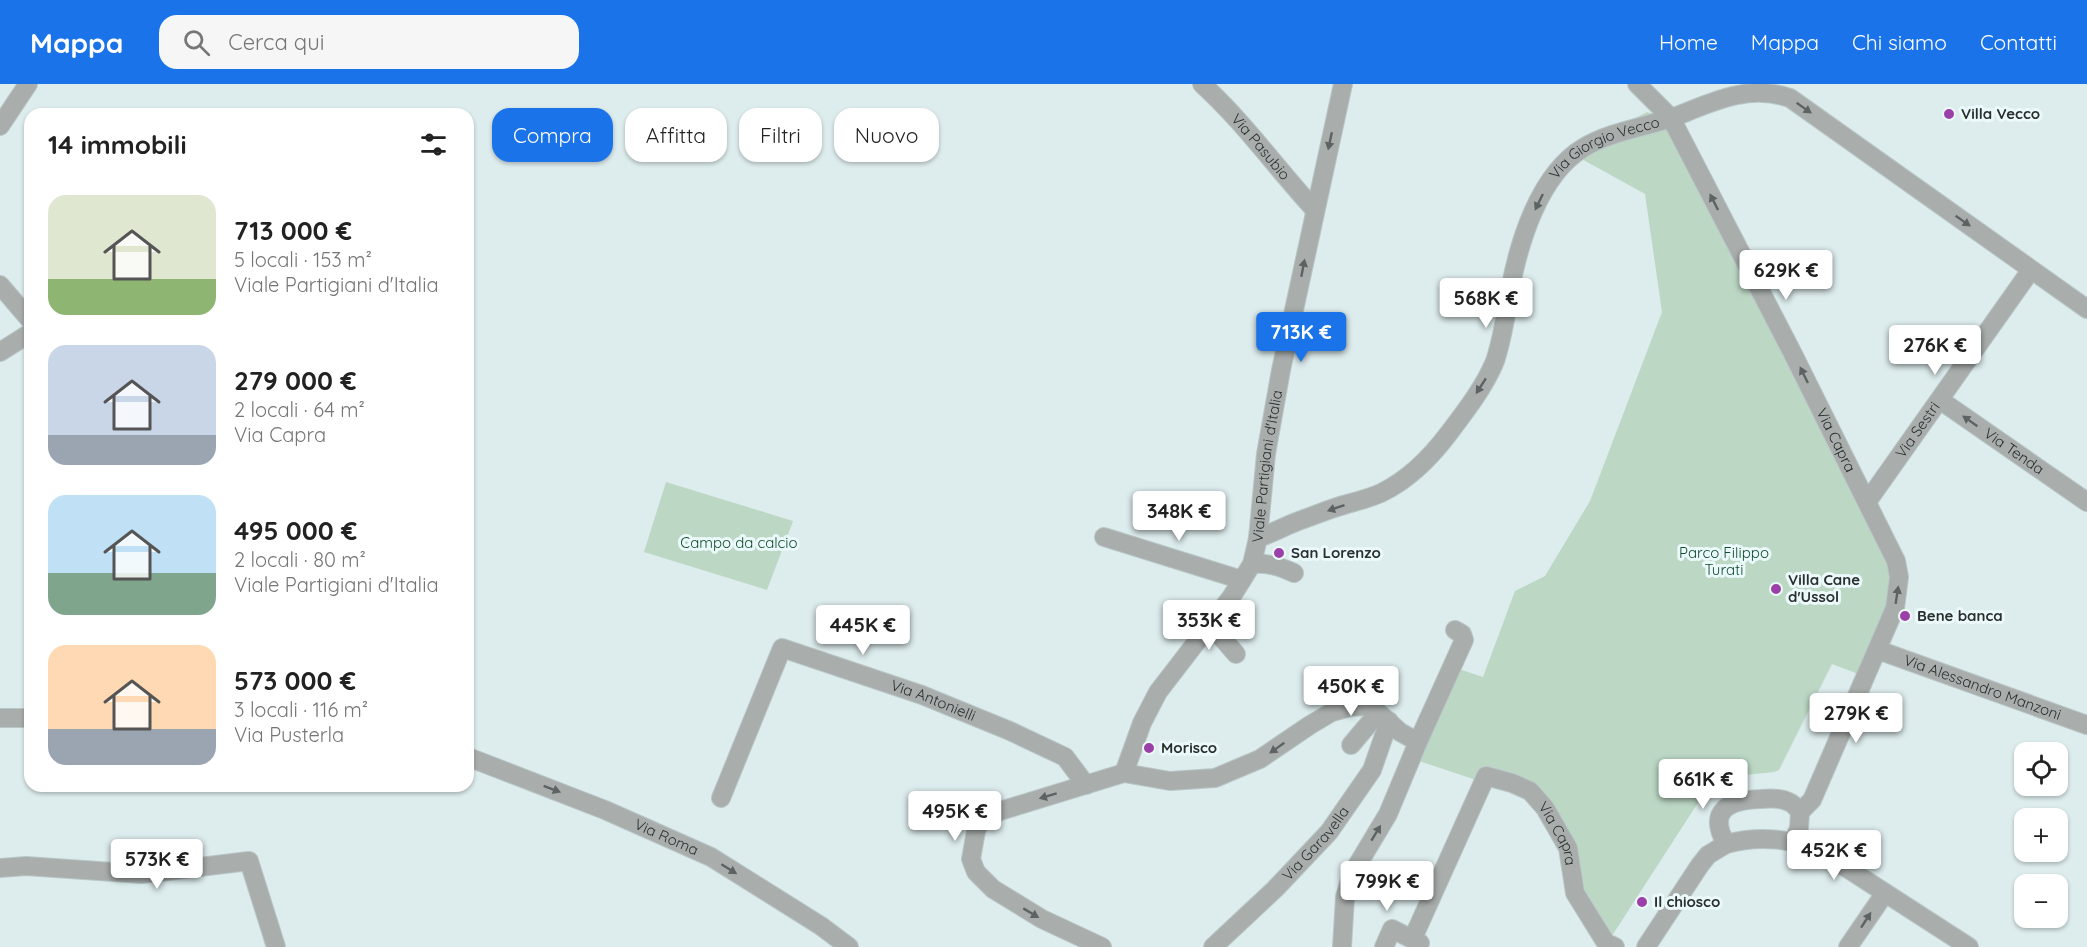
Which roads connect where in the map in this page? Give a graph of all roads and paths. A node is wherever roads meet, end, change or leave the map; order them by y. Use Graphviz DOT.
graph roads {
  1 [pos="28,84"];
  2 [pos="1202,84"];
  3 [pos="1343,84"];
  4 [pos="1637,84"];
  5 [pos="1671,118"];
  6 [pos="0,126"];
  7 [pos="1315,210"];
  8 [pos="2031,270"];
  9 [pos="0,285"];
  10 [pos="2087,309"];
  11 [pos="24,313"];
  12 [pos="24,337"];
  13 [pos="0,352"];
  14 [pos="1941,400"];
  15 [pos="1867,502"];
  16 [pos="2087,502"];
  17 [pos="1104,537"];
  18 [pos="1258,538"];
  19 [pos="1252,564"];
  20 [pos="1294,573"];
  21 [pos="1242,580"];
  22 [pos="1210,624"];
  23 [pos="1455,630"];
  24 [pos="1878,650"];
  25 [pos="1236,654"];
  26 [pos="0,717"];
  27 [pos="1384,717"];
  28 [pos="24,718"];
  29 [pos="2087,725"];
  30 [pos="1418,742"];
  31 [pos="1351,745"];
  32 [pos="474,759"];
  33 [pos="1124,773"];
  34 [pos="1086,785"];
  35 [pos="721,798"];
  36 [pos="1800,812"];
  37 [pos="1793,842"];
  38 [pos="1726,844"];
  39 [pos="0,868"];
  40 [pos="1885,893"];
  41 [pos="1415,943"];
  42 [pos="276,947"];
  43 [pos="849,947"];
  44 [pos="1102,947"];
  45 [pos="1213,947"];
  46 [pos="1342,947"];
  47 [pos="1384,947"];
  48 [pos="1615,947"];
  49 [pos="1646,947"];
  50 [pos="1848,947"];
  51 [pos="1969,947"];
  1 -- 6 [label="street"];
  2 -- 7 [label="street, Via Pasubio"];
  3 -- 7 [label="street, Viale Partigiani d'Italia, one-way"];
  4 -- 5 [label="street, Via Capra"];
  5 -- 8 [label="street, Via Giorgio Vecco, one-way"];
  15 -- 5 [label="street, Via Capra, one-way"];
  5 -- 18 [label="street, Via Giorgio Vecco, one-way"];
  18 -- 7 [label="street, Viale Partigiani d'Italia, one-way"];
  8 -- 10 [label="street, Via Giorgio Vecco"];
  8 -- 14 [label="street, Via Sestri"];
  9 -- 11 [label="street"];
  12 -- 13 [label="street"];
  14 -- 15 [label="street, Via Sestri"];
  16 -- 14 [label="street, Via Tenda, one-way"];
  24 -- 15 [label="street, Via Capra, one-way"];
  17 -- 21 [label="street"];
  18 -- 19 [label="street, Viale Partigiani d'Italia"];
  19 -- 20 [label="street"];
  19 -- 21 [label="street, Viale Partigiani d'Italia"];
  21 -- 22 [label="street, Viale Partigiani d'Italia"];
  22 -- 25 [label="street"];
  22 -- 33 [label="street, Viale Partigiani d'Italia"];
  23 -- 30 [label="street"];
  24 -- 29 [label="street, Via Alessandro Manzoni"];
  24 -- 36 [label="street, Via Capra"];
  26 -- 28 [label="street"];
  27 -- 30 [label="street"];
  27 -- 31 [label="street"];
  27 -- 33 [label="street, one-way"];
  27 -- 45 [label="street, Via Garavella"];
  46 -- 30 [label="street, one-way"];
  32 -- 43 [label="street, Via Roma, one-way"];
  33 -- 34 [label="street"];
  34 -- 35 [label="street, Via Antonielli"];
  34 -- 44 [label="street, one-way"];
  36 -- 37 [label="street"];
  36 -- 38 [label="street"];
  37 -- 38 [label="street"];
  37 -- 40 [label="street"];
  38 -- 49 [label="street"];
  39 -- 42 [label="street"];
  50 -- 40 [label="street, one-way"];
  40 -- 51 [label="street"];
  41 -- 47 [label="street"];
  41 -- 48 [label="street, Via Capra"];
}
